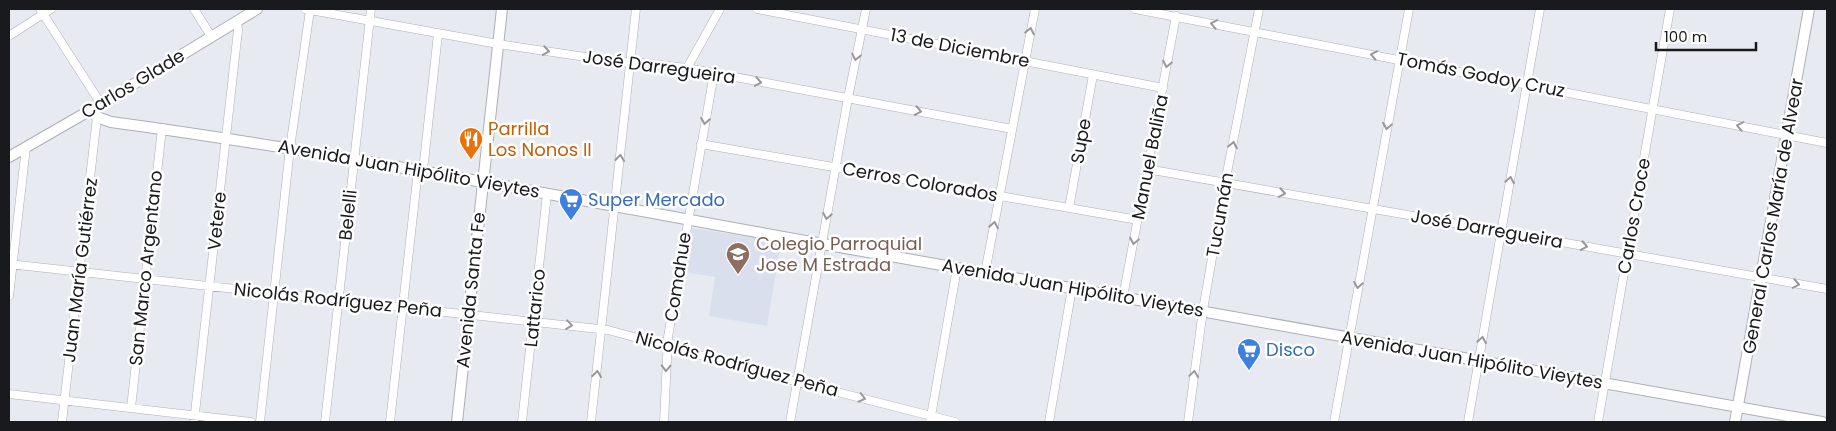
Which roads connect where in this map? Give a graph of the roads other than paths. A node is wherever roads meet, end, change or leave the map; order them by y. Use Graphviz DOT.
graph roads {
  1 [pos="51,9"];
  2 [pos="194,9"];
  3 [pos="257,9"];
  4 [pos="308,9"];
  5 [pos="371,9"];
  6 [pos="502,9"];
  7 [pos="636,9"];
  8 [pos="720,9"];
  9 [pos="756,9"];
  10 [pos="866,9"];
  11 [pos="1034,9"];
  12 [pos="1135,9"];
  13 [pos="1259,9"];
  14 [pos="1409,9"];
  15 [pos="1540,9"];
  16 [pos="1670,9"];
  17 [pos="1808,9"];
  18 [pos="42,11"];
  19 [pos="1176,16"];
  20 [pos="370,20"];
  21 [pos="237,21"];
  22 [pos="862,29"];
  23 [pos="1255,32"];
  24 [pos="438,34"];
  25 [pos="9,36"];
  26 [pos="211,36"];
  27 [pos="498,44"];
  28 [pos="1399,60"];
  29 [pos="1025,61"];
  30 [pos="630,63"];
  31 [pos="687,68"];
  32 [pos="714,73"];
  33 [pos="1093,75"];
  34 [pos="1527,84"];
  35 [pos="1162,88"];
  36 [pos="848,98"];
  37 [pos="1652,108"];
  38 [pos="97,110"];
  39 [pos="162,128"];
  40 [pos="1012,129"];
  41 [pos="1787,135"];
  42 [pos="226,138"];
  43 [pos="1827,143"];
  44 [pos="701,144"];
  45 [pos="26,147"];
  46 [pos="290,148"];
  47 [pos="9,157"];
  48 [pos="354,159"];
  49 [pos="836,167"];
  50 [pos="1147,169"];
  51 [pos="420,170"];
  52 [pos="483,182"];
  53 [pos="1225,183"];
  54 [pos="548,194"];
  55 [pos="1000,196"];
  56 [pos="616,206"];
  57 [pos="1069,208"];
  58 [pos="1372,208"];
  59 [pos="687,220"];
  60 [pos="1138,220"];
  61 [pos="1501,232"];
  62 [pos="822,244"];
  63 [pos="1628,254"];
  64 [pos="11,264"];
  65 [pos="957,268"];
  66 [pos="80,271"];
  67 [pos="986,273"];
  68 [pos="1762,278"];
  69 [pos="145,279"];
  70 [pos="209,286"];
  71 [pos="1072,288"];
  72 [pos="1827,289"];
  73 [pos="276,293"];
  74 [pos="9,296"];
  75 [pos="1123,297"];
  76 [pos="338,299"];
  77 [pos="404,306"];
  78 [pos="1203,310"];
  79 [pos="468,313"];
  80 [pos="533,321"];
  81 [pos="602,329"];
  82 [pos="1348,338"];
  83 [pos="667,346"];
  84 [pos="1478,361"];
  85 [pos="798,382"];
  86 [pos="1604,383"];
  87 [pos="9,394"];
  88 [pos="64,401"];
  89 [pos="1738,407"];
  90 [pos="131,408"];
  91 [pos="195,419"];
  92 [pos="930,419"];
  93 [pos="62,422"];
  94 [pos="251,422"];
  95 [pos="260,422"];
  96 [pos="325,422"];
  97 [pos="390,422"];
  98 [pos="457,422"];
  99 [pos="522,422"];
  100 [pos="591,422"];
  101 [pos="664,422"];
  102 [pos="790,422"];
  103 [pos="956,422"];
  104 [pos="1049,422"];
  105 [pos="1188,422"];
  106 [pos="1334,422"];
  107 [pos="1468,422"];
  108 [pos="1598,422"];
  109 [pos="1736,422"];
  110 [pos="1822,422"];
  1 -- 18 [label="street"];
  2 -- 26 [label="street"];
  3 -- 21 [label="street, Carlos Glade"];
  4 -- 20 [label="street, José Darregueira"];
  4 -- 46 [label="street"];
  5 -- 20 [label="street, Belelli"];
  6 -- 27 [label="street, Avenida Santa Fe"];
  7 -- 30 [label="street"];
  8 -- 31 [label="street"];
  9 -- 22 [label="street, 13 de Diciembre"];
  10 -- 22 [label="street"];
  29 -- 11 [label="street, one-way"];
  12 -- 19 [label="street, Tomás Godoy Cruz"];
  13 -- 23 [label="street, Tucumán"];
  14 -- 28 [label="street"];
  15 -- 34 [label="street"];
  16 -- 37 [label="street, Carlos Croce"];
  17 -- 41 [label="street, General Carlos María de Alvear"];
  18 -- 25 [label="street"];
  18 -- 38 [label="street"];
  23 -- 19 [label="street, Tomás Godoy Cruz, one-way"];
  19 -- 35 [label="street, Manuel Baliña, one-way"];
  20 -- 24 [label="street, José Darregueira"];
  20 -- 48 [label="street, Belelli"];
  21 -- 26 [label="street, Carlos Glade"];
  21 -- 42 [label="street, Vetere"];
  22 -- 29 [label="street, 13 de Diciembre"];
  22 -- 36 [label="street, one-way"];
  28 -- 23 [label="street, Tomás Godoy Cruz, one-way"];
  53 -- 23 [label="street, Tucumán, one-way"];
  24 -- 27 [label="street, José Darregueira"];
  24 -- 51 [label="street"];
  26 -- 38 [label="street, Carlos Glade"];
  27 -- 30 [label="street, José Darregueira, one-way"];
  27 -- 52 [label="street, Avenida Santa Fe"];
  28 -- 34 [label="street, Tomás Godoy Cruz"];
  28 -- 58 [label="street, one-way"];
  29 -- 33 [label="street, 13 de Diciembre"];
  29 -- 40 [label="street"];
  30 -- 31 [label="street, José Darregueira"];
  56 -- 30 [label="street, one-way"];
  31 -- 32 [label="street, José Darregueira"];
  32 -- 36 [label="street, José Darregueira, one-way"];
  32 -- 44 [label="street, Comahue, one-way"];
  33 -- 35 [label="street, 13 de Diciembre"];
  33 -- 57 [label="street, Supe"];
  34 -- 37 [label="street, Tomás Godoy Cruz"];
  61 -- 34 [label="street, one-way"];
  35 -- 50 [label="street, Manuel Baliña"];
  36 -- 40 [label="street, José Darregueira, one-way"];
  36 -- 49 [label="street"];
  41 -- 37 [label="street, Tomás Godoy Cruz, one-way"];
  37 -- 63 [label="street, Carlos Croce"];
  38 -- 39 [label="street, Avenida Juan Hipólito Vieytes"];
  38 -- 45 [label="street, Carlos Glade"];
  38 -- 66 [label="street, Juan María Gutiérrez"];
  39 -- 42 [label="street, Avenida Juan Hipólito Vieytes"];
  39 -- 69 [label="street, San Marco Argentano"];
  40 -- 55 [label="street"];
  41 -- 43 [label="street, Tomás Godoy Cruz"];
  41 -- 68 [label="street, General Carlos María de Alvear"];
  42 -- 46 [label="street, Avenida Juan Hipólito Vieytes"];
  42 -- 70 [label="street, Vetere"];
  44 -- 49 [label="street, Cerros Colorados"];
  44 -- 59 [label="street, Comahue"];
  45 -- 47 [label="street, Carlos Glade"];
  45 -- 64 [label="street"];
  46 -- 48 [label="street, Avenida Juan Hipólito Vieytes"];
  46 -- 73 [label="street"];
  48 -- 51 [label="street, Avenida Juan Hipólito Vieytes"];
  48 -- 76 [label="street, Belelli"];
  49 -- 55 [label="street, Cerros Colorados"];
  49 -- 62 [label="street, one-way"];
  50 -- 53 [label="street, José Darregueira"];
  50 -- 60 [label="street, Manuel Baliña"];
  51 -- 52 [label="street, Avenida Juan Hipólito Vieytes"];
  51 -- 77 [label="street"];
  52 -- 54 [label="street, Avenida Juan Hipólito Vieytes"];
  52 -- 79 [label="street, Avenida Santa Fe"];
  53 -- 58 [label="street, José Darregueira, one-way"];
  53 -- 78 [label="street, Tucumán"];
  54 -- 56 [label="street, Avenida Juan Hipólito Vieytes"];
  54 -- 80 [label="street, Lattarico"];
  55 -- 57 [label="street, Cerros Colorados"];
  67 -- 55 [label="street, one-way"];
  56 -- 59 [label="street, Avenida Juan Hipólito Vieytes"];
  56 -- 81 [label="street"];
  57 -- 60 [label="street, Cerros Colorados"];
  58 -- 61 [label="street, José Darregueira"];
  58 -- 82 [label="street, one-way"];
  59 -- 62 [label="street, Avenida Juan Hipólito Vieytes"];
  59 -- 83 [label="street, Comahue"];
  60 -- 75 [label="street, Manuel Baliña, one-way"];
  61 -- 63 [label="street, José Darregueira, one-way"];
  84 -- 61 [label="street, one-way"];
  62 -- 65 [label="street, Avenida Juan Hipólito Vieytes"];
  62 -- 85 [label="street"];
  63 -- 68 [label="street, José Darregueira"];
  63 -- 86 [label="street, Carlos Croce"];
  64 -- 66 [label="street, Nicolás Rodríguez Peña"];
  64 -- 74 [label="street"];
  65 -- 67 [label="street, Avenida Juan Hipólito Vieytes"];
  65 -- 92 [label="street"];
  66 -- 69 [label="street, Nicolás Rodríguez Peña"];
  66 -- 88 [label="street, Juan María Gutiérrez"];
  67 -- 71 [label="street, Avenida Juan Hipólito Vieytes"];
  68 -- 72 [label="street, José Darregueira, one-way"];
  68 -- 89 [label="street, General Carlos María de Alvear"];
  69 -- 70 [label="street, Nicolás Rodríguez Peña"];
  69 -- 90 [label="street, San Marco Argentano"];
  70 -- 73 [label="street, Nicolás Rodríguez Peña"];
  70 -- 91 [label="street, Vetere"];
  71 -- 75 [label="street, Avenida Juan Hipólito Vieytes"];
  71 -- 104 [label="street"];
  73 -- 76 [label="street, Nicolás Rodríguez Peña"];
  73 -- 95 [label="street"];
  75 -- 78 [label="street, Avenida Juan Hipólito Vieytes"];
  76 -- 77 [label="street, Nicolás Rodríguez Peña"];
  76 -- 96 [label="street, Belelli"];
  77 -- 79 [label="street, Nicolás Rodríguez Peña"];
  77 -- 97 [label="street"];
  78 -- 82 [label="street, Avenida Juan Hipólito Vieytes"];
  105 -- 78 [label="street, Tucumán, one-way"];
  79 -- 80 [label="street, Nicolás Rodríguez Peña"];
  79 -- 98 [label="street, Avenida Santa Fe"];
  80 -- 81 [label="street, Nicolás Rodríguez Peña, one-way"];
  80 -- 99 [label="street, Lattarico"];
  81 -- 83 [label="street, Nicolás Rodríguez Peña"];
  100 -- 81 [label="street, one-way"];
  82 -- 84 [label="street, Avenida Juan Hipólito Vieytes"];
  82 -- 106 [label="street"];
  83 -- 85 [label="street, Nicolás Rodríguez Peña"];
  83 -- 101 [label="street, Comahue, one-way"];
  84 -- 86 [label="street, Avenida Juan Hipólito Vieytes"];
  84 -- 107 [label="street"];
  85 -- 92 [label="street, Nicolás Rodríguez Peña, one-way"];
  85 -- 102 [label="street"];
  86 -- 89 [label="street, Avenida Juan Hipólito Vieytes"];
  86 -- 108 [label="street, Carlos Croce"];
  87 -- 88 [label="street"];
  88 -- 90 [label="street"];
  88 -- 93 [label="street, Juan María Gutiérrez"];
  89 -- 109 [label="street, General Carlos María de Alvear"];
  89 -- 110 [label="street, Avenida Juan Hipólito Vieytes"];
  90 -- 91 [label="street"];
  91 -- 94 [label="street"];
  92 -- 103 [label="street, Nicolás Rodríguez Peña"];
}
